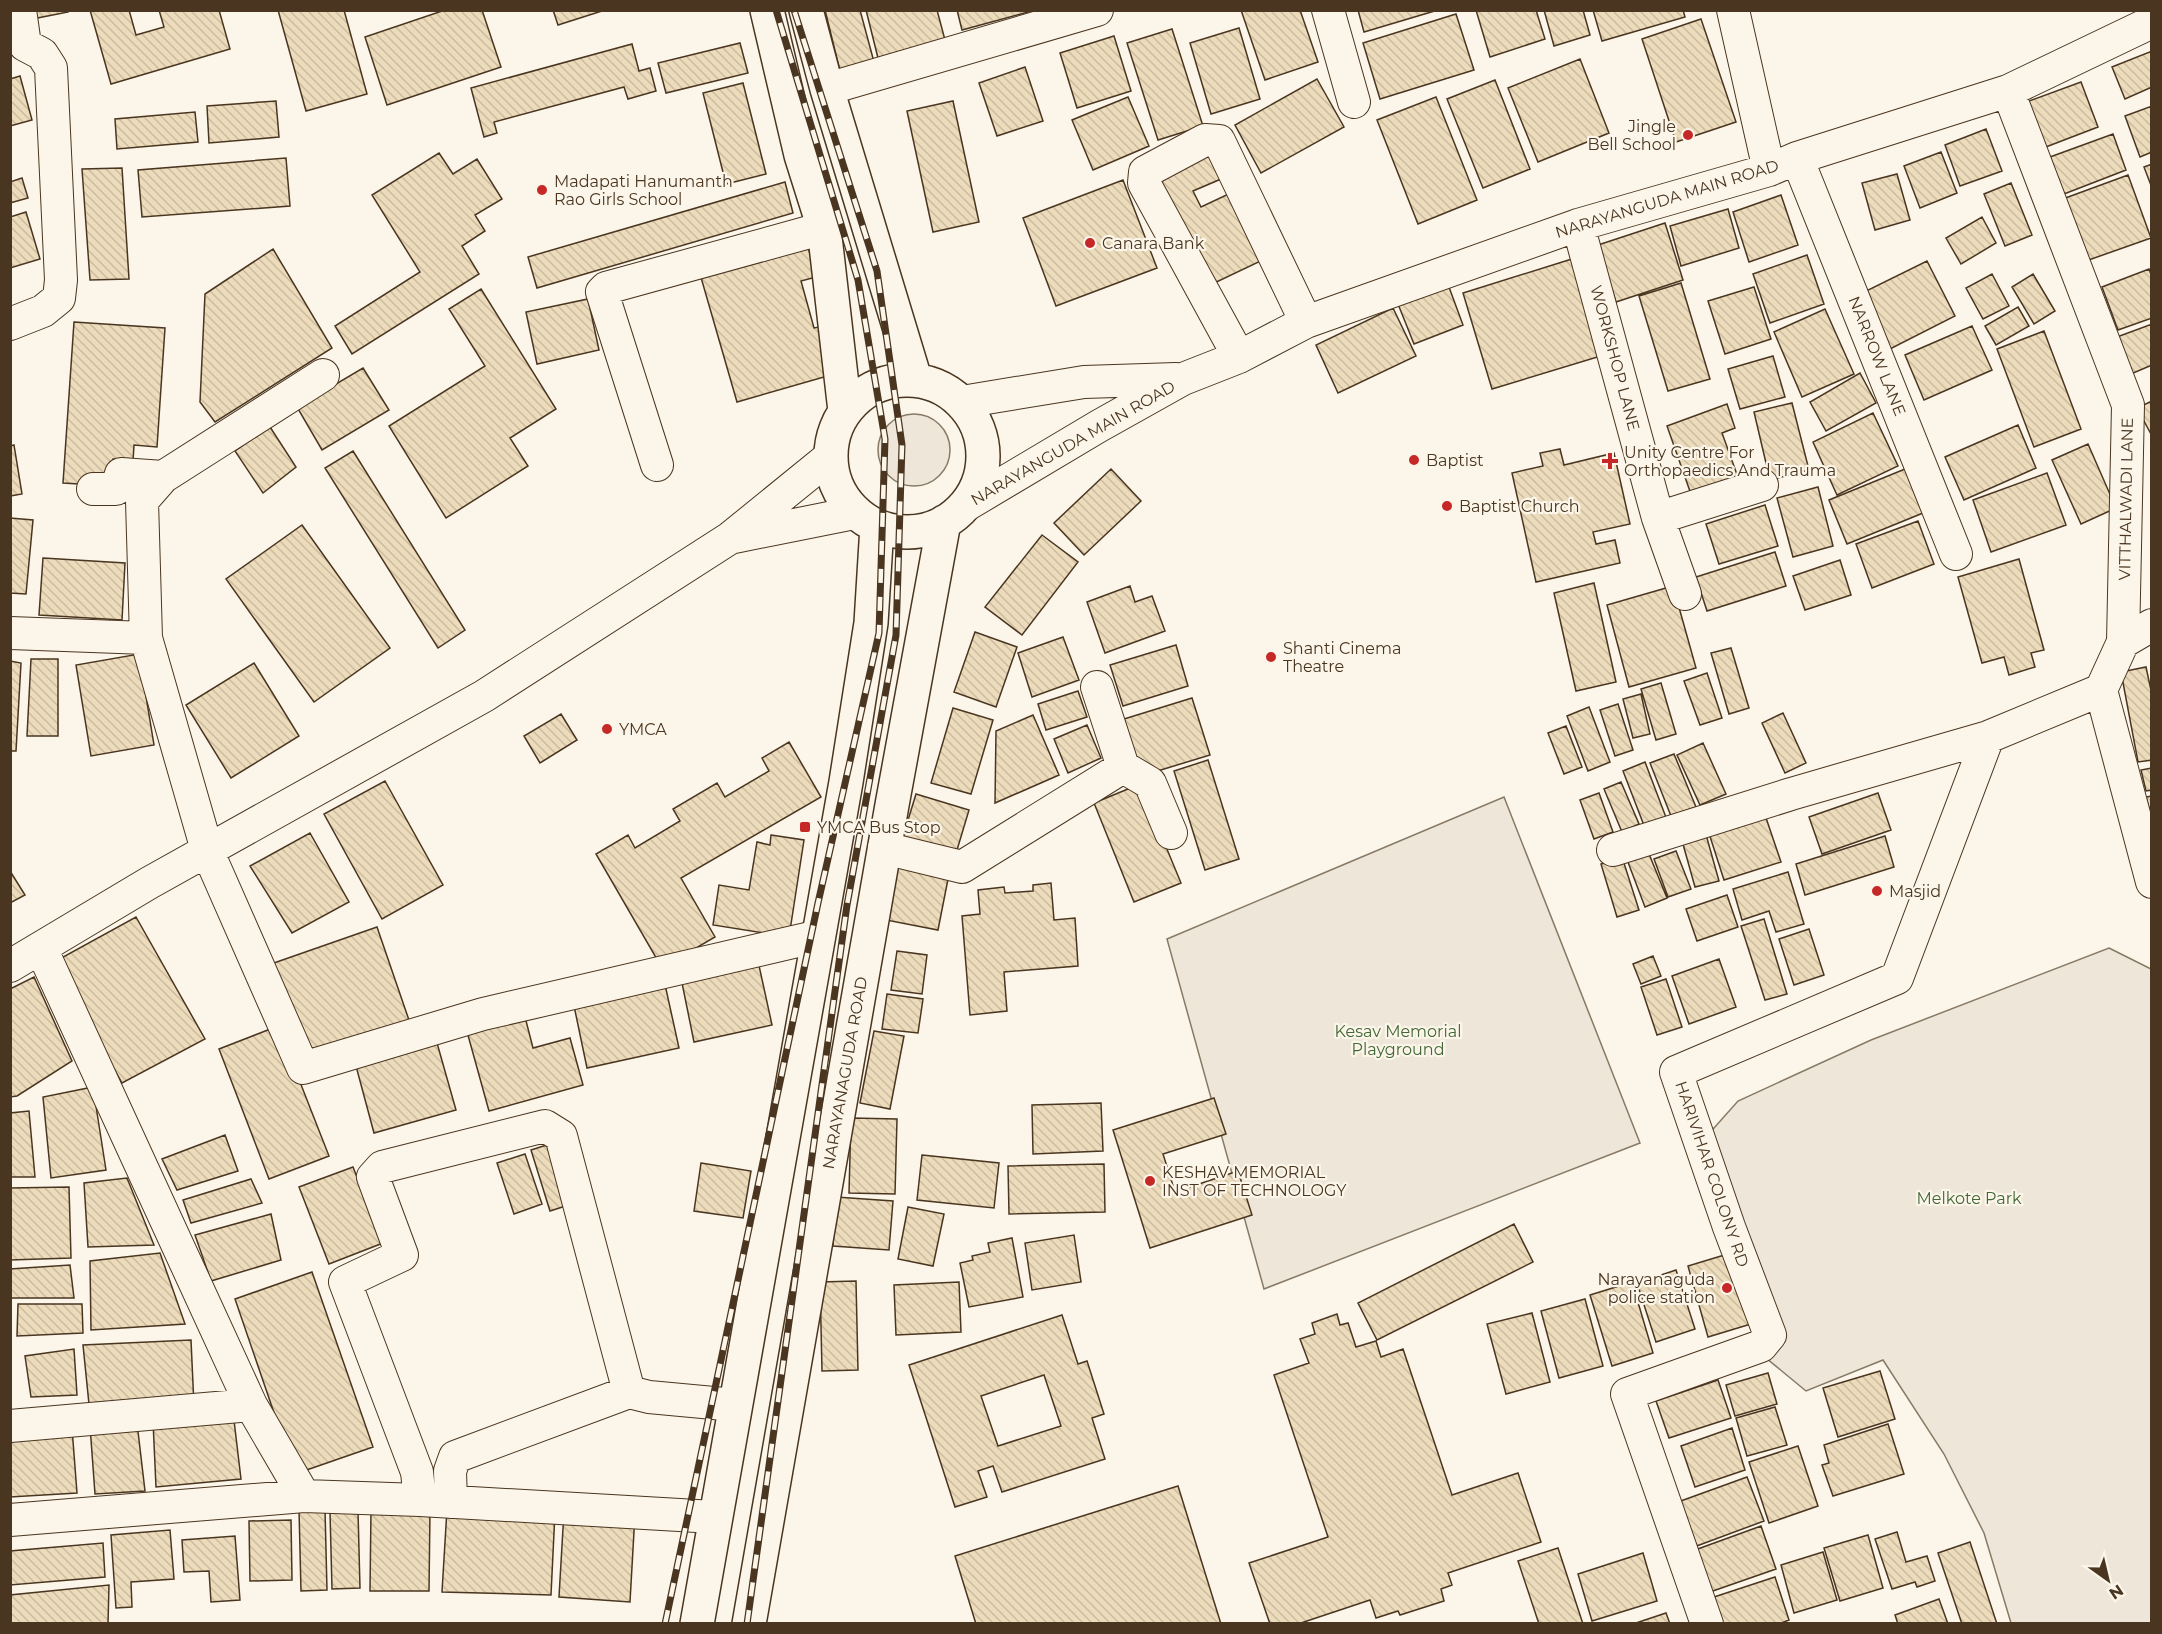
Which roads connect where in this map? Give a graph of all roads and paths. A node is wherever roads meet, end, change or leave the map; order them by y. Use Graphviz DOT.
graph roads {
  1 [pos="20,10"];
  2 [pos="766,10"];
  3 [pos="806,10"];
  4 [pos="1097,10"];
  5 [pos="1328,10"];
  6 [pos="1733,10"];
  7 [pos="2151,22"];
  8 [pos="18,46"];
  9 [pos="826,89"];
  10 [pos="2008,91"];
  11 [pos="1354,102"];
  12 [pos="1797,158"];
  13 [pos="1769,170"];
  14 [pos="1578,225"];
  15 [pos="824,228"];
  16 [pos="1306,322"];
  17 [pos="10,324"];
  18 [pos="1239,357"];
  19 [pos="323,375"];
  20 [pos="915,379"];
  21 [pos="1183,379"];
  22 [pos="2140,397"];
  23 [pos="962,402"];
  24 [pos="845,411"];
  25 [pos="831,456"];
  26 [pos="657,465"];
  27 [pos="163,477"];
  28 [pos="1762,485"];
  29 [pos="93,489"];
  30 [pos="953,515"];
  31 [pos="1658,518"];
  32 [pos="866,519"];
  33 [pos="730,538"];
  34 [pos="1956,554"];
  35 [pos="1685,594"];
  36 [pos="2151,626"];
  37 [pos="10,633"];
  38 [pos="146,638"];
  39 [pos="2123,642"];
  40 [pos="1097,687"];
  41 [pos="2101,690"];
  42 [pos="1988,737"];
  43 [pos="1123,767"];
  44 [pos="1171,833"];
  45 [pos="884,848"];
  46 [pos="207,850"];
  47 [pos="1613,850"];
  48 [pos="2151,882"];
  49 [pos="819,936"];
  50 [pos="40,948"];
  51 [pos="10,966"];
  52 [pos="804,1019"];
  53 [pos="853,1027"];
  54 [pos="629,1392"];
  55 [pos="251,1405"];
  56 [pos="735,1405"];
  57 [pos="10,1426"];
  58 [pos="304,1496"];
  59 [pos="420,1500"];
  60 [pos="451,1502"];
  61 [pos="714,1518"];
  62 [pos="10,1520"];
  63 [pos="682,1623"];
  64 [pos="697,1623"];
  65 [pos="749,1623"];
  66 [pos="1707,1623"];
  1 -- 8 [label="street"];
  2 -- 15 [label="main road"];
  3 -- 9 [label="main road"];
  4 -- 9 [label="street"];
  5 -- 11 [label="street"];
  6 -- 13 [label="street"];
  7 -- 10 [label="street, NARAYANGUDA MAIN ROAD"];
  8 -- 17 [label="street"];
  9 -- 20 [label="main road"];
  10 -- 12 [label="street, NARAYANGUDA MAIN ROAD"];
  10 -- 22 [label="street, VITTHALWADI LANE"];
  12 -- 13 [label="street, NARAYANGUDA MAIN ROAD"];
  12 -- 34 [label="street, NARROW LANE"];
  13 -- 14 [label="street, NARAYANGUDA MAIN ROAD"];
  14 -- 16 [label="street, NARAYANGUDA MAIN ROAD"];
  14 -- 31 [label="street, WORKSHOP LANE"];
  15 -- 24 [label="main road"];
  15 -- 26 [label="street"];
  16 -- 18 [label="street, NARAYANGUDA MAIN ROAD"];
  16 -- 18 [label="street"];
  18 -- 21 [label="street, NARAYANGUDA MAIN ROAD"];
  19 -- 27 [label="street"];
  20 -- 23 [label="main road"];
  20 -- 24 [label="main road"];
  21 -- 23 [label="street, NARAYANGUDA MAIN ROAD"];
  21 -- 30 [label="street, NARAYANGUDA MAIN ROAD"];
  22 -- 39 [label="street, VITTHALWADI LANE"];
  23 -- 30 [label="main road"];
  24 -- 25 [label="main road"];
  25 -- 32 [label="main road"];
  25 -- 33 [label="street"];
  27 -- 29 [label="street"];
  27 -- 38 [label="street"];
  28 -- 31 [label="street"];
  30 -- 32 [label="main road"];
  30 -- 45 [label="main road, NARAYANAGUDA ROAD"];
  31 -- 35 [label="street, WORKSHOP LANE"];
  32 -- 33 [label="street"];
  32 -- 49 [label="main road"];
  33 -- 46 [label="street"];
  36 -- 39 [label="street"];
  37 -- 38 [label="street"];
  38 -- 46 [label="street"];
  39 -- 41 [label="street, VITTHALWADI LANE"];
  40 -- 43 [label="street"];
  41 -- 42 [label="street"];
  41 -- 48 [label="street"];
  42 -- 47 [label="street"];
  42 -- 66 [label="street, HARIVIHAR COLONY RD"];
  43 -- 44 [label="street"];
  43 -- 45 [label="street"];
  45 -- 53 [label="main road, NARAYANAGUDA ROAD"];
  46 -- 49 [label="street"];
  46 -- 50 [label="street"];
  49 -- 52 [label="main road"];
  50 -- 51 [label="street"];
  50 -- 55 [label="street"];
  52 -- 53 [label="main road"];
  52 -- 56 [label="main road"];
  53 -- 65 [label="main road, NARAYANAGUDA ROAD"];
  54 -- 56 [label="street"];
  54 -- 59 [label="street"];
  54 -- 60 [label="street"];
  55 -- 57 [label="street"];
  55 -- 58 [label="street"];
  56 -- 61 [label="main road"];
  58 -- 59 [label="street"];
  58 -- 62 [label="street"];
  59 -- 60 [label="street"];
  60 -- 61 [label="street"];
  61 -- 64 [label="main road"];
  63 -- 64 [label="street"];
}
